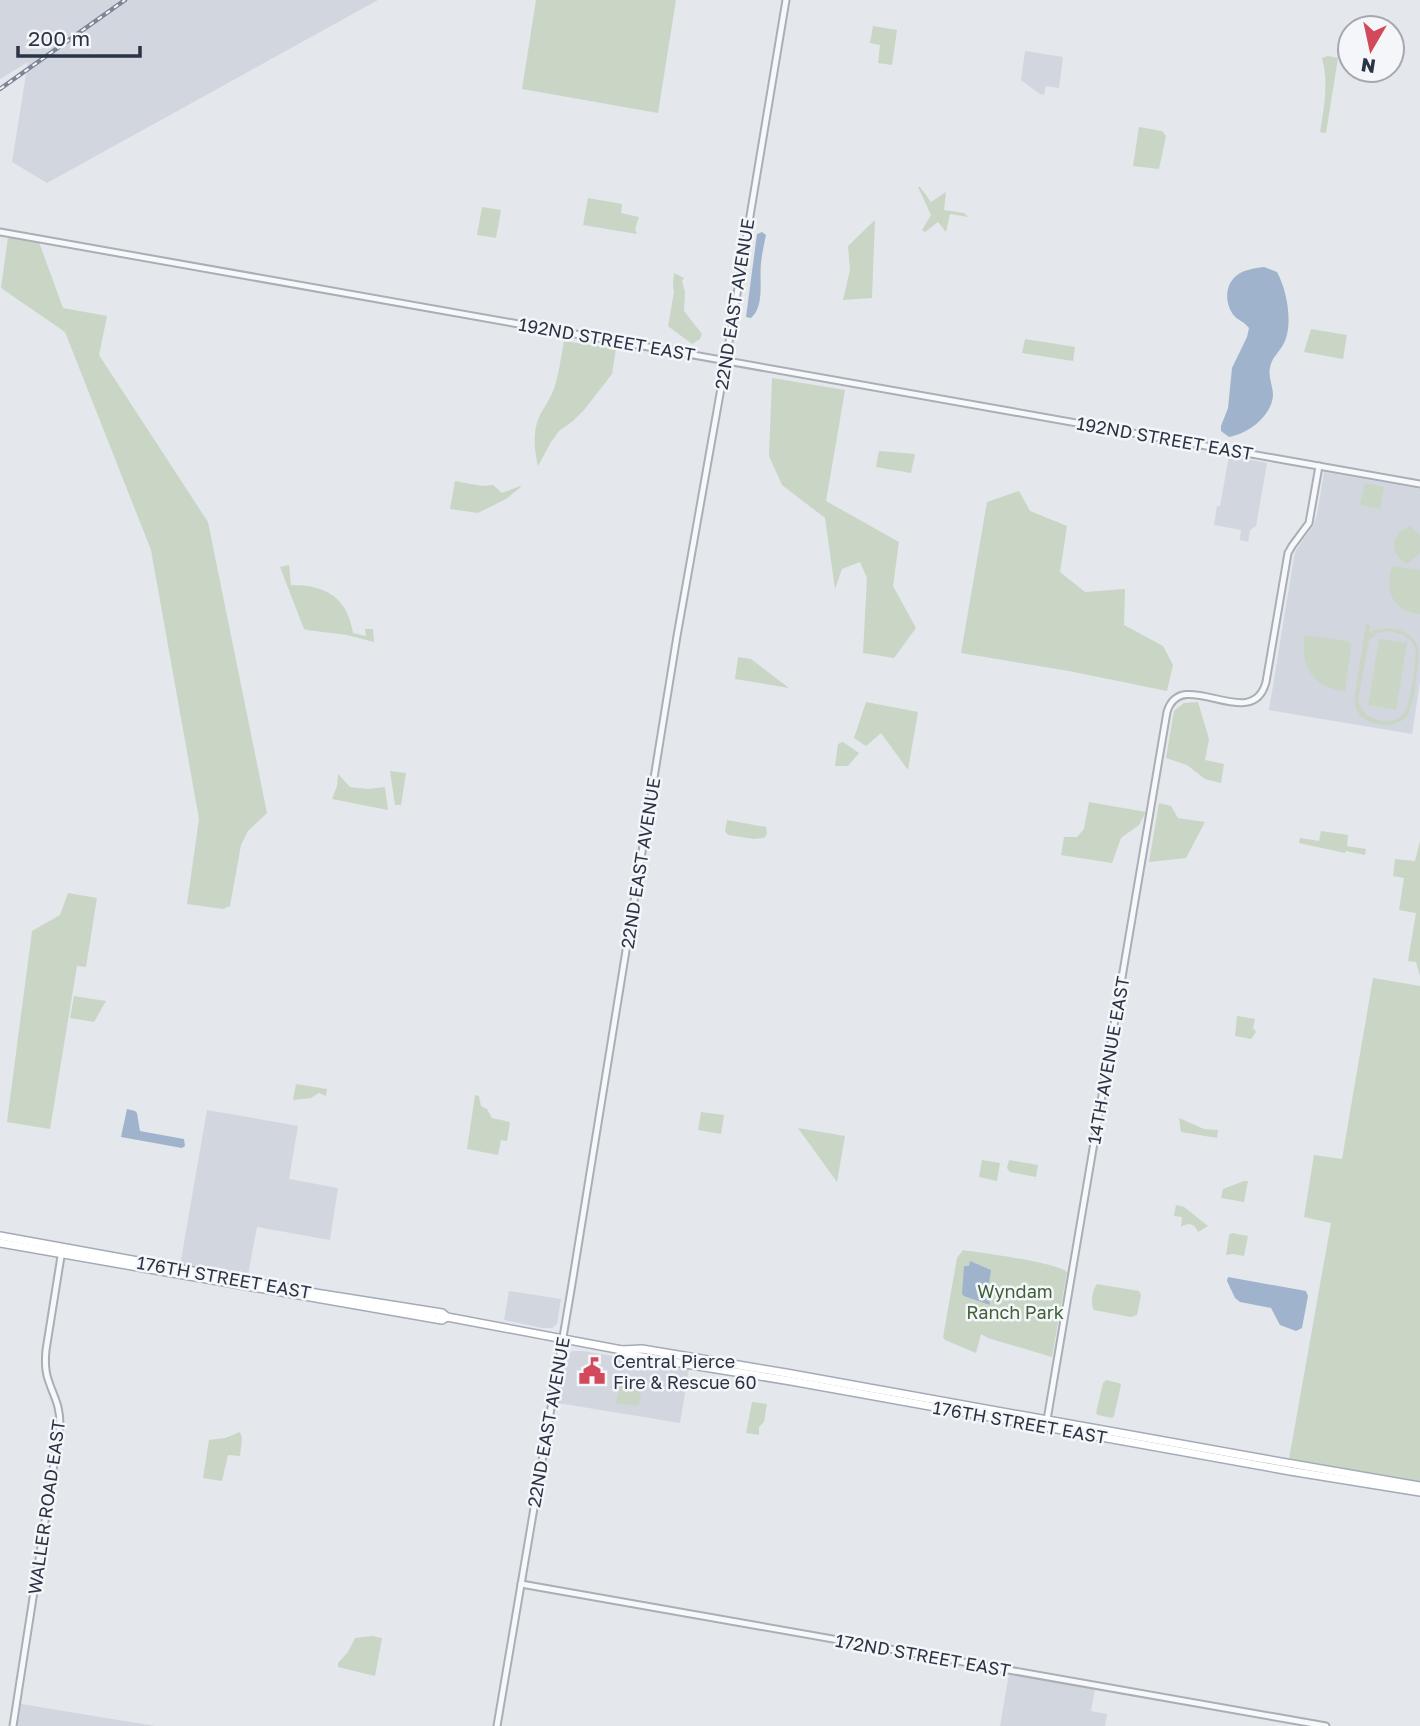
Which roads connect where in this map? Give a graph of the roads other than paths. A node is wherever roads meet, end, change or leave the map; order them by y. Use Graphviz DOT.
graph roads {
  1 [pos="786,0"];
  2 [pos="0,232"];
  3 [pos="726,360"];
  4 [pos="1319,466"];
  5 [pos="1420,484"];
  6 [pos="0,1236"];
  7 [pos="0,1243"];
  8 [pos="62,1251"];
  9 [pos="176,1268"];
  10 [pos="148,1270"];
  11 [pos="298,1295"];
  12 [pos="331,1295"];
  13 [pos="447,1317"];
  14 [pos="562,1339"];
  15 [pos="622,1350"];
  16 [pos="780,1372"];
  17 [pos="746,1374"];
  18 [pos="826,1380"];
  19 [pos="791,1381"];
  20 [pos="926,1402"];
  21 [pos="1046,1423"];
  22 [pos="1072,1431"];
  23 [pos="1121,1434"];
  24 [pos="1282,1462"];
  25 [pos="1246,1463"];
  26 [pos="1420,1486"];
  27 [pos="1420,1493"];
  28 [pos="521,1584"];
  29 [pos="13,1726"];
  30 [pos="497,1726"];
  31 [pos="1326,1726"];
  1 -- 3 [label="street, 22ND EAST AVENUE"];
  2 -- 3 [label="street, 192ND STREET EAST"];
  3 -- 4 [label="street, 192ND STREET EAST"];
  3 -- 14 [label="street, 22ND EAST AVENUE"];
  4 -- 5 [label="street, 192ND STREET EAST"];
  4 -- 21 [label="street, 14TH AVENUE EAST"];
  6 -- 8 [label="main road, 176TH STREET EAST"];
  7 -- 8 [label="main road, 176TH STREET EAST"];
  8 -- 9 [label="main road, 176TH STREET EAST"];
  8 -- 10 [label="main road, 176TH STREET EAST"];
  8 -- 29 [label="street, WALLER ROAD EAST"];
  9 -- 10 [label="main road"];
  9 -- 12 [label="main road, 176TH STREET EAST"];
  10 -- 11 [label="main road, 176TH STREET EAST"];
  11 -- 12 [label="main road"];
  11 -- 13 [label="main road, 176TH STREET EAST"];
  12 -- 13 [label="main road, 176TH STREET EAST"];
  13 -- 14 [label="main road, 176TH STREET EAST"];
  14 -- 15 [label="main road, 176TH STREET EAST"];
  14 -- 28 [label="street, 22ND EAST AVENUE"];
  15 -- 16 [label="main road, 176TH STREET EAST"];
  15 -- 17 [label="main road, 176TH STREET EAST"];
  16 -- 17 [label="main road"];
  16 -- 18 [label="main road, 176TH STREET EAST"];
  17 -- 19 [label="main road, 176TH STREET EAST"];
  18 -- 19 [label="main road"];
  18 -- 20 [label="main road, 176TH STREET EAST"];
  19 -- 20 [label="main road, 176TH STREET EAST"];
  20 -- 21 [label="main road, 176TH STREET EAST"];
  21 -- 22 [label="main road, 176TH STREET EAST"];
  21 -- 23 [label="main road, 176TH STREET EAST"];
  22 -- 23 [label="main road"];
  22 -- 25 [label="main road, 176TH STREET EAST"];
  23 -- 24 [label="main road, 176TH STREET EAST"];
  24 -- 25 [label="main road"];
  24 -- 26 [label="main road, 176TH STREET EAST"];
  25 -- 27 [label="main road, 176TH STREET EAST"];
  28 -- 30 [label="street, 22ND EAST AVENUE"];
  28 -- 31 [label="street, 172ND STREET EAST"];
}
